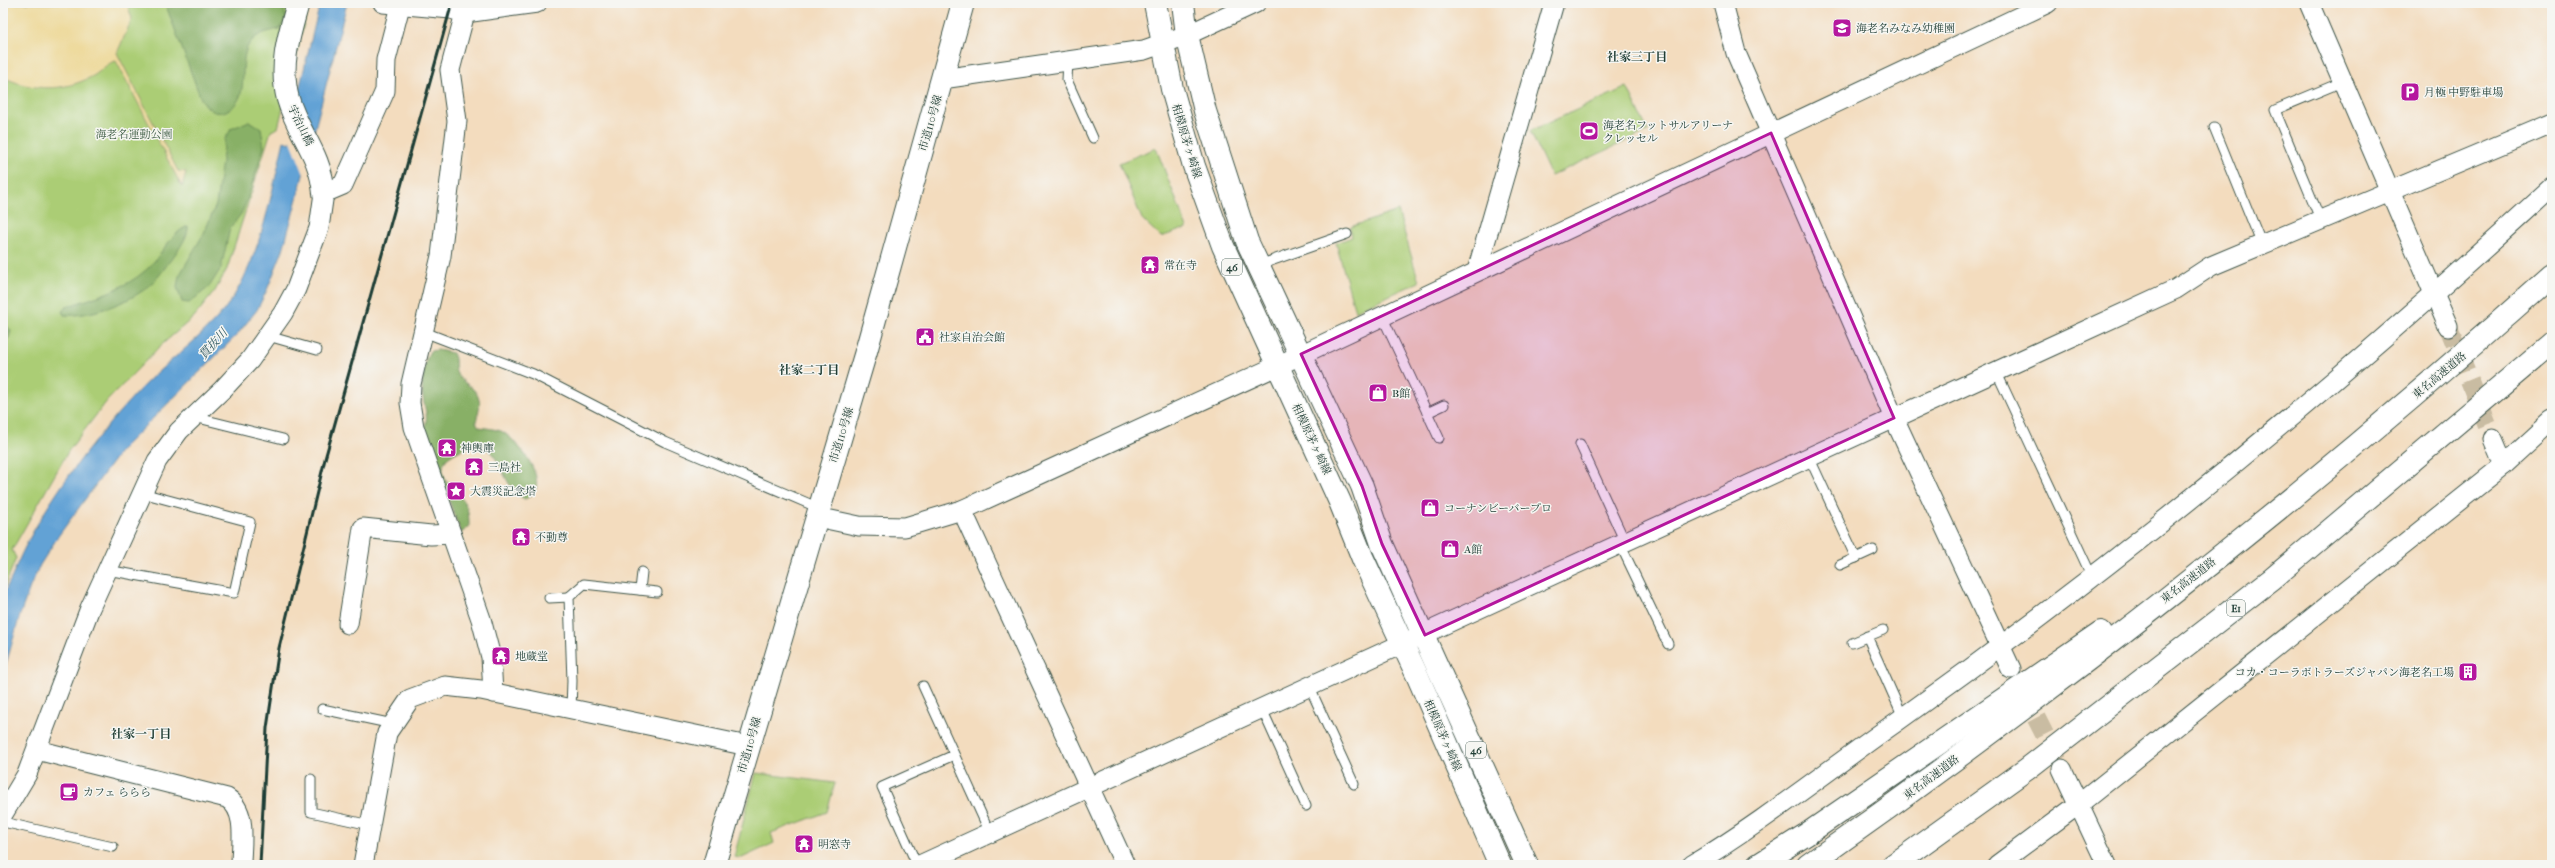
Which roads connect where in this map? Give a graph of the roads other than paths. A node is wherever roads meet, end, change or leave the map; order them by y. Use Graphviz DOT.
graph roads {
  1 [pos="298,3"];
  2 [pos="537,3"];
  3 [pos="963,3"];
  4 [pos="1155,3"];
  5 [pos="1183,3"];
  6 [pos="1256,3"];
  7 [pos="1554,3"];
  8 [pos="1723,3"];
  9 [pos="2048,3"];
  10 [pos="2309,3"];
  11 [pos="392,5"];
  12 [pos="465,13"];
  13 [pos="1187,35"];
  14 [pos="1162,45"];
  15 [pos="1068,62"];
  16 [pos="942,79"];
  17 [pos="2342,82"];
  18 [pos="2552,123"];
  19 [pos="2214,127"];
  20 [pos="1771,133"];
  21 [pos="1093,138"];
  22 [pos="2552,187"];
  23 [pos="2389,192"];
  24 [pos="324,193"];
  25 [pos="2321,221"];
  26 [pos="1347,234"];
  27 [pos="2262,245"];
  28 [pos="1259,265"];
  29 [pos="1477,271"];
  30 [pos="2552,275"];
  31 [pos="2434,296"];
  32 [pos="1382,316"];
  33 [pos="2448,326"];
  34 [pos="424,332"];
  35 [pos="268,336"];
  36 [pos="2552,343"];
  37 [pos="318,350"];
  38 [pos="1301,354"];
  39 [pos="1279,365"];
  40 [pos="1996,371"];
  41 [pos="1444,405"];
  42 [pos="1427,413"];
  43 [pos="194,417"];
  44 [pos="1894,418"];
  45 [pos="2552,421"];
  46 [pos="1439,438"];
  47 [pos="283,439"];
  48 [pos="2493,440"];
  49 [pos="1580,444"];
  50 [pos="1809,457"];
  51 [pos="2504,465"];
  52 [pos="142,493"];
  53 [pos="962,510"];
  54 [pos="818,512"];
  55 [pos="451,534"];
  56 [pos="1623,543"];
  57 [pos="1873,550"];
  58 [pos="1856,558"];
  59 [pos="2215,559"];
  60 [pos="1840,565"];
  61 [pos="107,570"];
  62 [pos="642,572"];
  63 [pos="2092,577"];
  64 [pos="640,590"];
  65 [pos="657,592"];
  66 [pos="569,597"];
  67 [pos="549,598"];
  68 [pos="348,624"];
  69 [pos="1883,630"];
  70 [pos="1425,635"];
  71 [pos="1867,636"];
  72 [pos="1852,643"];
  73 [pos="1668,644"];
  74 [pos="1403,645"];
  75 [pos="2000,648"];
  76 [pos="2011,669"];
  77 [pos="922,686"];
  78 [pos="1310,688"];
  79 [pos="494,693"];
  80 [pos="322,709"];
  81 [pos="571,709"];
  82 [pos="1262,709"];
  83 [pos="1902,717"];
  84 [pos="393,724"];
  85 [pos="748,746"];
  86 [pos="37,750"];
  87 [pos="954,755"];
  88 [pos="2062,769"];
  89 [pos="311,779"];
  90 [pos="1354,784"];
  91 [pos="1089,787"];
  92 [pos="2079,804"];
  93 [pos="1306,806"];
  94 [pos="3,814"];
  95 [pos="3,822"];
  96 [pos="370,825"];
  97 [pos="990,833"];
  98 [pos="113,847"];
  99 [pos="1898,862"];
  100 [pos="241,865"];
  101 [pos="363,865"];
  102 [pos="714,865"];
  103 [pos="917,865"];
  104 [pos="920,865"];
  105 [pos="1125,865"];
  106 [pos="1500,865"];
  107 [pos="1527,865"];
  108 [pos="1692,865"];
  109 [pos="1758,865"];
  110 [pos="1808,865"];
  111 [pos="1997,865"];
  112 [pos="2107,865"];
  1 -- 24 [label="main road, 宇治山橋"];
  2 -- 12 [label="street"];
  3 -- 16 [label="main road, 市道110号線"];
  4 -- 14 [label="main road, 相模原茅ヶ崎線 / 46"];
  5 -- 13 [label="main road, 46"];
  6 -- 13 [label="street"];
  7 -- 29 [label="street"];
  8 -- 20 [label="street"];
  9 -- 20 [label="street"];
  10 -- 17 [label="street"];
  11 -- 12 [label="street"];
  11 -- 24 [label="street"];
  12 -- 34 [label="street"];
  13 -- 14 [label="street"];
  13 -- 28 [label="main road, 46"];
  14 -- 15 [label="street"];
  14 -- 39 [label="main road, 相模原茅ヶ崎線 / 46"];
  15 -- 16 [label="street"];
  15 -- 21 [label="lane"];
  16 -- 54 [label="main road, 市道110号線"];
  17 -- 23 [label="street"];
  17 -- 25 [label="lane"];
  18 -- 23 [label="street"];
  19 -- 27 [label="lane"];
  20 -- 29 [label="street"];
  20 -- 44 [label="street"];
  22 -- 31 [label="street"];
  23 -- 25 [label="street"];
  23 -- 31 [label="street"];
  24 -- 35 [label="street"];
  25 -- 27 [label="street"];
  26 -- 28 [label="lane"];
  27 -- 40 [label="street"];
  28 -- 38 [label="main road, 46"];
  29 -- 32 [label="street"];
  30 -- 59 [label="main road, 東名高速道路"];
  31 -- 33 [label="street"];
  31 -- 63 [label="street"];
  32 -- 38 [label="street"];
  32 -- 42 [label="lane"];
  34 -- 54 [label="lane"];
  34 -- 55 [label="street"];
  35 -- 37 [label="lane"];
  35 -- 43 [label="street"];
  36 -- 99 [label="main road, E1"];
  38 -- 39 [label="street"];
  38 -- 70 [label="main road, 46"];
  39 -- 53 [label="street"];
  39 -- 74 [label="main road, 相模原茅ヶ崎線 / 46"];
  40 -- 44 [label="street"];
  40 -- 63 [label="lane"];
  41 -- 42 [label="lane"];
  42 -- 46 [label="lane"];
  43 -- 47 [label="lane"];
  43 -- 52 [label="street"];
  44 -- 50 [label="street"];
  44 -- 75 [label="street"];
  45 -- 51 [label="street"];
  48 -- 51 [label="street"];
  49 -- 56 [label="lane"];
  50 -- 56 [label="street"];
  50 -- 58 [label="lane"];
  51 -- 92 [label="street"];
  52 -- 61 [label="street"];
  52 -- 61 [label="lane"];
  53 -- 54 [label="street"];
  53 -- 91 [label="street"];
  54 -- 85 [label="main road, 市道110号線"];
  55 -- 68 [label="street"];
  55 -- 79 [label="street"];
  56 -- 70 [label="street"];
  56 -- 73 [label="lane"];
  57 -- 58 [label="lane"];
  58 -- 60 [label="lane"];
  59 -- 109 [label="main road"];
  59 -- 110 [label="main road, 東名高速道路"];
  61 -- 86 [label="street"];
  62 -- 64 [label="lane"];
  63 -- 75 [label="street"];
  64 -- 65 [label="lane"];
  64 -- 66 [label="lane"];
  66 -- 67 [label="lane"];
  66 -- 81 [label="lane"];
  69 -- 71 [label="lane"];
  70 -- 74 [label="street"];
  70 -- 107 [label="main road, 46"];
  71 -- 72 [label="lane"];
  71 -- 83 [label="lane"];
  74 -- 78 [label="street"];
  74 -- 106 [label="main road, 相模原茅ヶ崎線 / 46"];
  75 -- 76 [label="street"];
  75 -- 83 [label="street"];
  77 -- 87 [label="lane"];
  78 -- 82 [label="street"];
  78 -- 90 [label="lane"];
  79 -- 81 [label="street"];
  79 -- 84 [label="street"];
  80 -- 84 [label="lane"];
  81 -- 85 [label="street"];
  82 -- 91 [label="street"];
  82 -- 93 [label="lane"];
  83 -- 108 [label="street"];
  84 -- 96 [label="street"];
  85 -- 102 [label="main road, 市道110号線"];
  86 -- 94 [label="street"];
  86 -- 100 [label="street"];
  87 -- 97 [label="lane"];
  87 -- 103 [label="lane"];
  88 -- 92 [label="street"];
  89 -- 96 [label="lane"];
  91 -- 97 [label="street"];
  91 -- 105 [label="street"];
  92 -- 111 [label="street"];
  92 -- 112 [label="street"];
  95 -- 98 [label="lane"];
  96 -- 101 [label="street"];
  97 -- 104 [label="street"];
}
